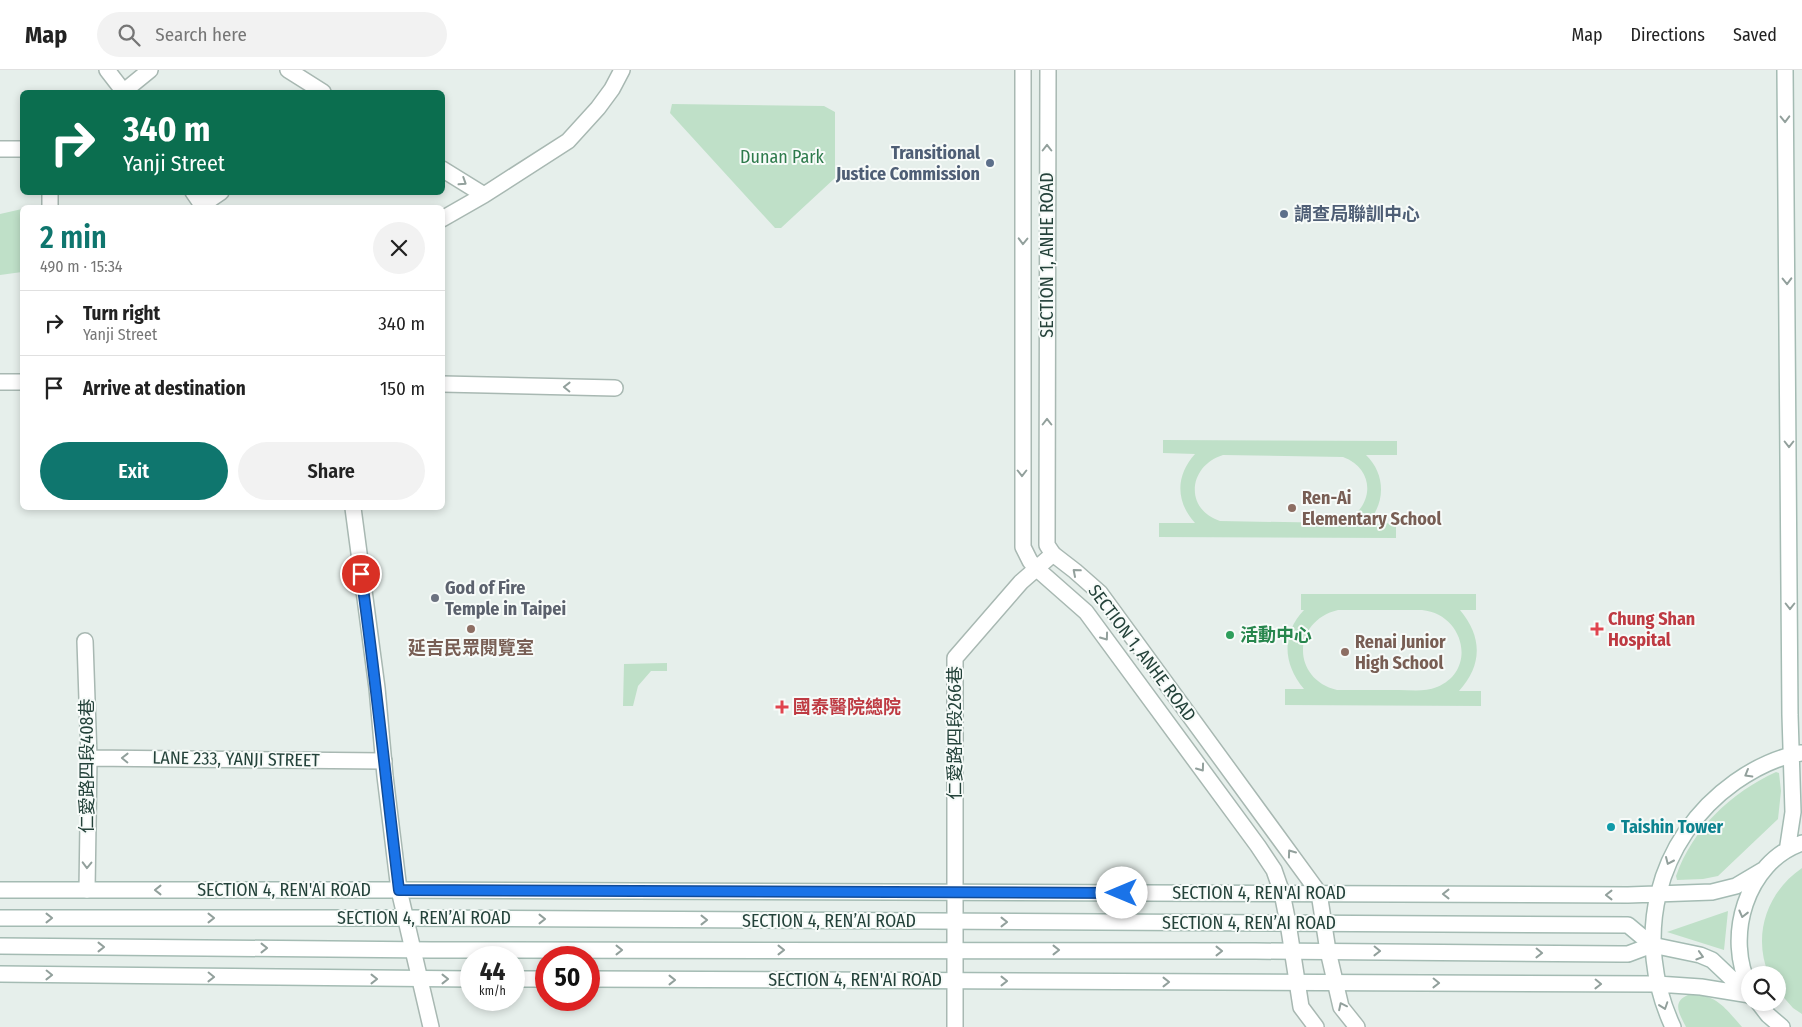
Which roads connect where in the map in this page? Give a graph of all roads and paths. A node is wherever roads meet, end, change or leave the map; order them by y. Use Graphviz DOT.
graph roads {
  1 [pos="107,70"];
  2 [pos="150,70"];
  3 [pos="288,70"];
  4 [pos="622,70"];
  5 [pos="1023,70"];
  6 [pos="1048,70"];
  7 [pos="1785,70"];
  8 [pos="122,90"];
  9 [pos="126,90"];
  10 [pos="316,90"];
  11 [pos="0,149"];
  12 [pos="20,149"];
  13 [pos="445,171"];
  14 [pos="214,195"];
  15 [pos="484,195"];
  16 [pos="200,202"];
  17 [pos="445,217"];
  18 [pos="0,382"];
  19 [pos="20,382"];
  20 [pos="445,384"];
  21 [pos="615,388"];
  22 [pos="353,510"];
  23 [pos="1053,554"];
  24 [pos="1036,568"];
  25 [pos="85,641"];
  26 [pos="1797,753"];
  27 [pos="89,758"];
  28 [pos="384,761"];
  29 [pos="1802,825"];
  30 [pos="1790,848"];
  31 [pos="1763,870"];
  32 [pos="0,890"];
  33 [pos="86,890"];
  34 [pos="399,890"];
  35 [pos="954,892"];
  36 [pos="1282,893"];
  37 [pos="1319,893"];
  38 [pos="1658,894"];
  39 [pos="0,918"];
  40 [pos="405,918"];
  41 [pos="955,922"];
  42 [pos="1288,923"];
  43 [pos="1323,924"];
  44 [pos="1652,945"];
  45 [pos="0,946"];
  46 [pos="413,949"];
  47 [pos="955,950"];
  48 [pos="1292,951"];
  49 [pos="1328,951"];
  50 [pos="1742,966"];
  51 [pos="0,974"];
  52 [pos="420,979"];
  53 [pos="460,979"];
  54 [pos="600,979"];
  55 [pos="955,980"];
  56 [pos="1296,982"];
  57 [pos="1334,982"];
  58 [pos="1657,984"];
  59 [pos="1741,987"];
  60 [pos="1741,994"];
  61 [pos="1765,1011"];
  62 [pos="431,1027"];
  63 [pos="955,1027"];
  64 [pos="1316,1027"];
  65 [pos="1357,1027"];
  66 [pos="1673,1027"];
  67 [pos="1782,1027"];
  1 -- 8 [label="main road"];
  2 -- 9 [label="main road"];
  3 -- 10 [label="main road"];
  4 -- 15 [label="main road"];
  5 -- 24 [label="main road, SECTION 1, ANHE ROAD, one-way"];
  23 -- 6 [label="main road, SECTION 1, ANHE ROAD, one-way"];
  7 -- 26 [label="main road, one-way"];
  11 -- 12 [label="main road"];
  13 -- 15 [label="main road, one-way"];
  14 -- 16 [label="main road"];
  15 -- 17 [label="main road"];
  18 -- 19 [label="main road"];
  21 -- 20 [label="main road, one-way"];
  22 -- 28 [label="main road"];
  23 -- 24 [label="main road, 仁愛路四段266巷"];
  37 -- 23 [label="main road, SECTION 1, ANHE ROAD, one-way"];
  24 -- 35 [label="main road, 仁愛路四段266巷"];
  24 -- 36 [label="main road, SECTION 1, ANHE ROAD, one-way"];
  25 -- 27 [label="main road, 仁愛路四段408巷"];
  26 -- 30 [label="main road"];
  26 -- 38 [label="main road, one-way"];
  28 -- 27 [label="main road, LANE 233, YANJI STREET, one-way"];
  27 -- 33 [label="main road, 仁愛路四段408巷, one-way"];
  28 -- 34 [label="main road"];
  29 -- 30 [label="main road"];
  30 -- 31 [label="main road"];
  31 -- 38 [label="main road, SECTION 4, REN'AI ROAD"];
  31 -- 50 [label="main road, one-way"];
  32 -- 33 [label="main road, SECTION 4, REN'AI ROAD"];
  34 -- 33 [label="main road, SECTION 4, REN'AI ROAD, one-way"];
  34 -- 35 [label="main road, SECTION 4, REN'AI ROAD"];
  34 -- 40 [label="main road"];
  35 -- 36 [label="main road, SECTION 4, REN'AI ROAD"];
  35 -- 41 [label="main road, 仁愛路四段266巷"];
  36 -- 37 [label="main road, SECTION 4, REN'AI ROAD"];
  36 -- 42 [label="main road, SECTION 1, ANHE ROAD"];
  38 -- 37 [label="main road, SECTION 4, REN'AI ROAD, one-way"];
  37 -- 43 [label="main road, SECTION 1, ANHE ROAD"];
  38 -- 44 [label="main road"];
  39 -- 40 [label="main road, SECTION 4, REN’AI ROAD, one-way"];
  40 -- 41 [label="main road, SECTION 4, REN’AI ROAD, one-way"];
  40 -- 46 [label="main road"];
  41 -- 42 [label="main road, SECTION 4, REN’AI ROAD, one-way"];
  41 -- 47 [label="main road, 仁愛路四段266巷"];
  42 -- 43 [label="main road, SECTION 4, REN’AI ROAD"];
  42 -- 48 [label="main road, SECTION 1, ANHE ROAD"];
  43 -- 44 [label="main road, SECTION 4, REN’AI ROAD"];
  43 -- 49 [label="main road, SECTION 1, ANHE ROAD"];
  49 -- 44 [label="main road, SECTION 4, REN’AI ROAD, one-way"];
  44 -- 58 [label="main road"];
  44 -- 59 [label="main road, SECTION 4, REN’AI ROAD, one-way"];
  45 -- 46 [label="main road, SECTION 4, REN’AI ROAD, one-way"];
  46 -- 47 [label="main road, SECTION 4, REN’AI ROAD, one-way"];
  46 -- 52 [label="main road"];
  47 -- 48 [label="main road, SECTION 4, REN’AI ROAD, one-way"];
  47 -- 55 [label="main road, 仁愛路四段266巷"];
  48 -- 49 [label="main road, SECTION 4, REN’AI ROAD"];
  48 -- 56 [label="main road, SECTION 1, ANHE ROAD"];
  49 -- 57 [label="main road, SECTION 1, ANHE ROAD"];
  51 -- 52 [label="main road, one-way"];
  52 -- 53 [label="main road, one-way"];
  52 -- 62 [label="main road"];
  54 -- 55 [label="main road, SECTION 4, REN'AI ROAD, one-way"];
  55 -- 56 [label="main road, SECTION 4, REN'AI ROAD, one-way"];
  55 -- 63 [label="main road, 仁愛路四段266巷"];
  56 -- 57 [label="main road, SECTION 4, REN'AI ROAD"];
  56 -- 64 [label="main road, SECTION 1, ANHE ROAD"];
  57 -- 58 [label="main road, SECTION 4, REN'AI ROAD, one-way"];
  65 -- 57 [label="main road, SECTION 1, ANHE ROAD, one-way"];
  58 -- 60 [label="main road, SECTION 4, REN'AI ROAD"];
  58 -- 66 [label="main road, one-way"];
  61 -- 67 [label="main road"];
}
